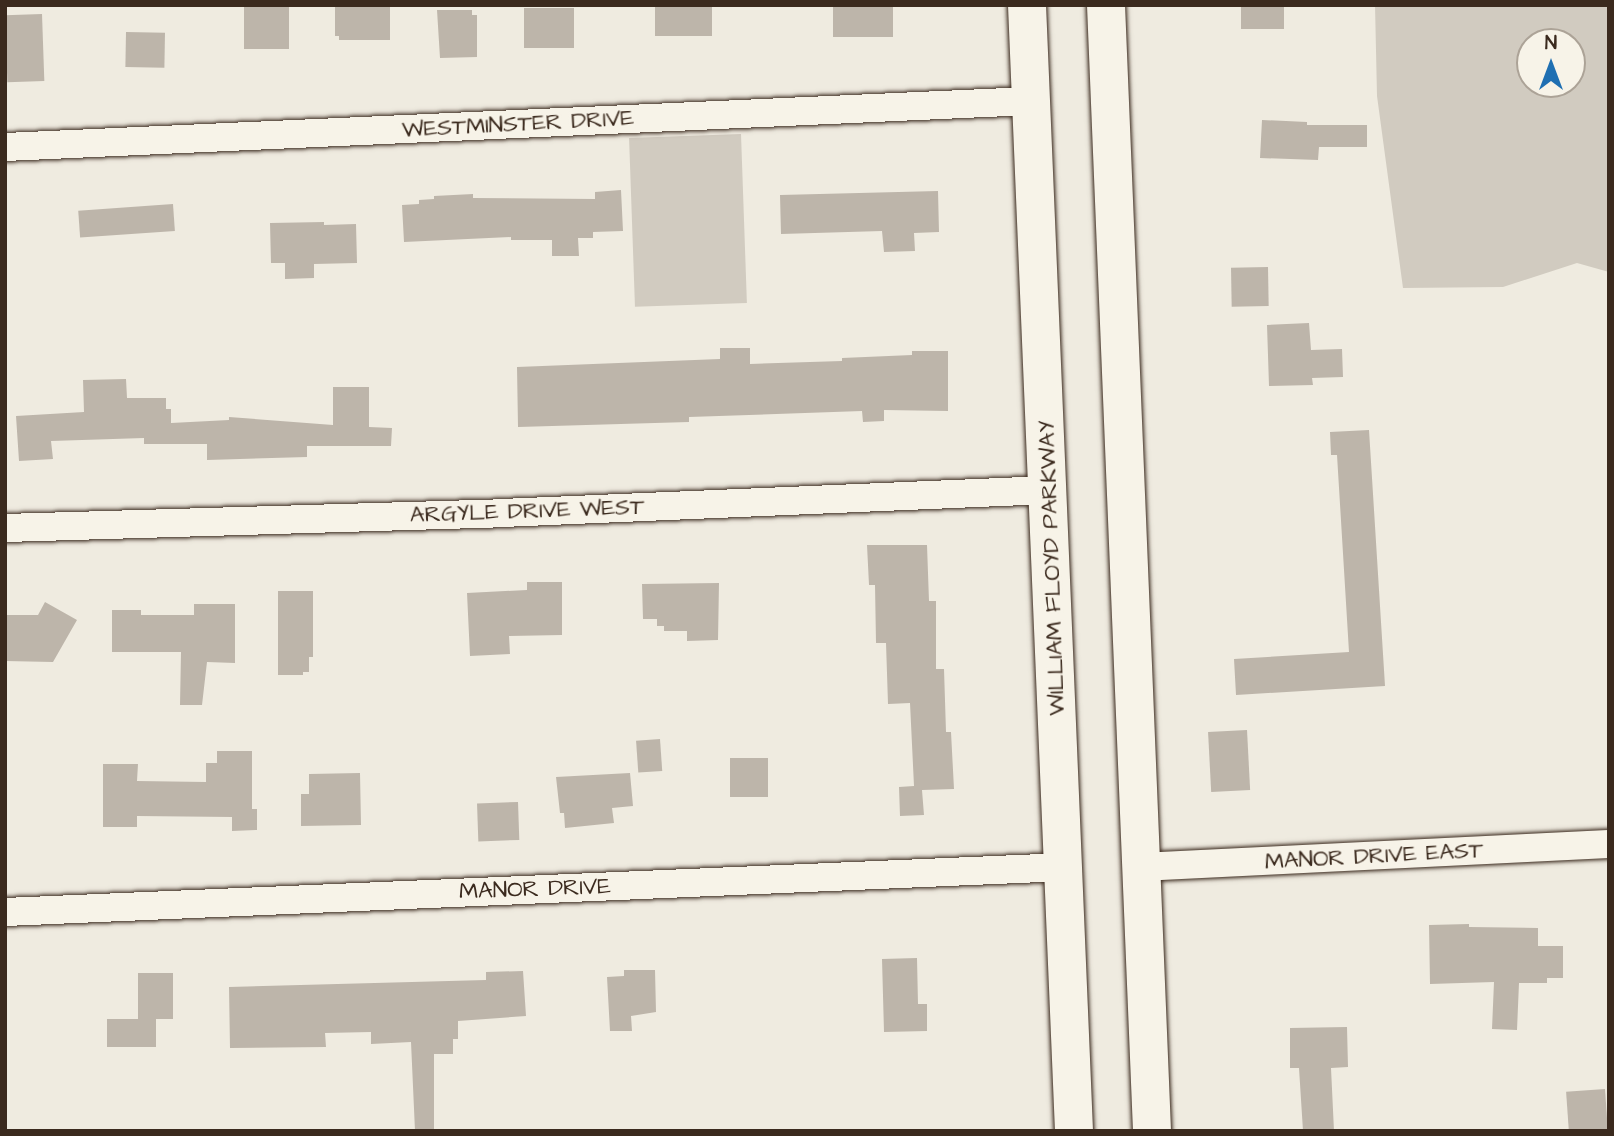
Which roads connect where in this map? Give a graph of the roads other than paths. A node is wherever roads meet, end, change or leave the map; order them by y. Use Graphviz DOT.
graph roads {
  1 [pos="1027,5"];
  2 [pos="1106,5"];
  3 [pos="1030,101"];
  4 [pos="5,147"];
  5 [pos="1049,490"];
  6 [pos="5,528"];
  7 [pos="1609,844"];
  8 [pos="1064,867"];
  9 [pos="1139,867"];
  10 [pos="5,912"];
  11 [pos="1074,1131"];
  12 [pos="1152,1131"];
  1 -- 3 [label="highway, WILLIAM FLOYD PARKWAY"];
  2 -- 9 [label="highway"];
  3 -- 4 [label="street, WESTMINSTER DRIVE"];
  3 -- 5 [label="highway, WILLIAM FLOYD PARKWAY"];
  5 -- 6 [label="street, ARGYLE DRIVE WEST"];
  5 -- 8 [label="highway, WILLIAM FLOYD PARKWAY"];
  7 -- 9 [label="street, MANOR DRIVE EAST"];
  8 -- 10 [label="street, MANOR DRIVE"];
  8 -- 11 [label="highway, WILLIAM FLOYD PARKWAY"];
  9 -- 12 [label="highway"];
}
